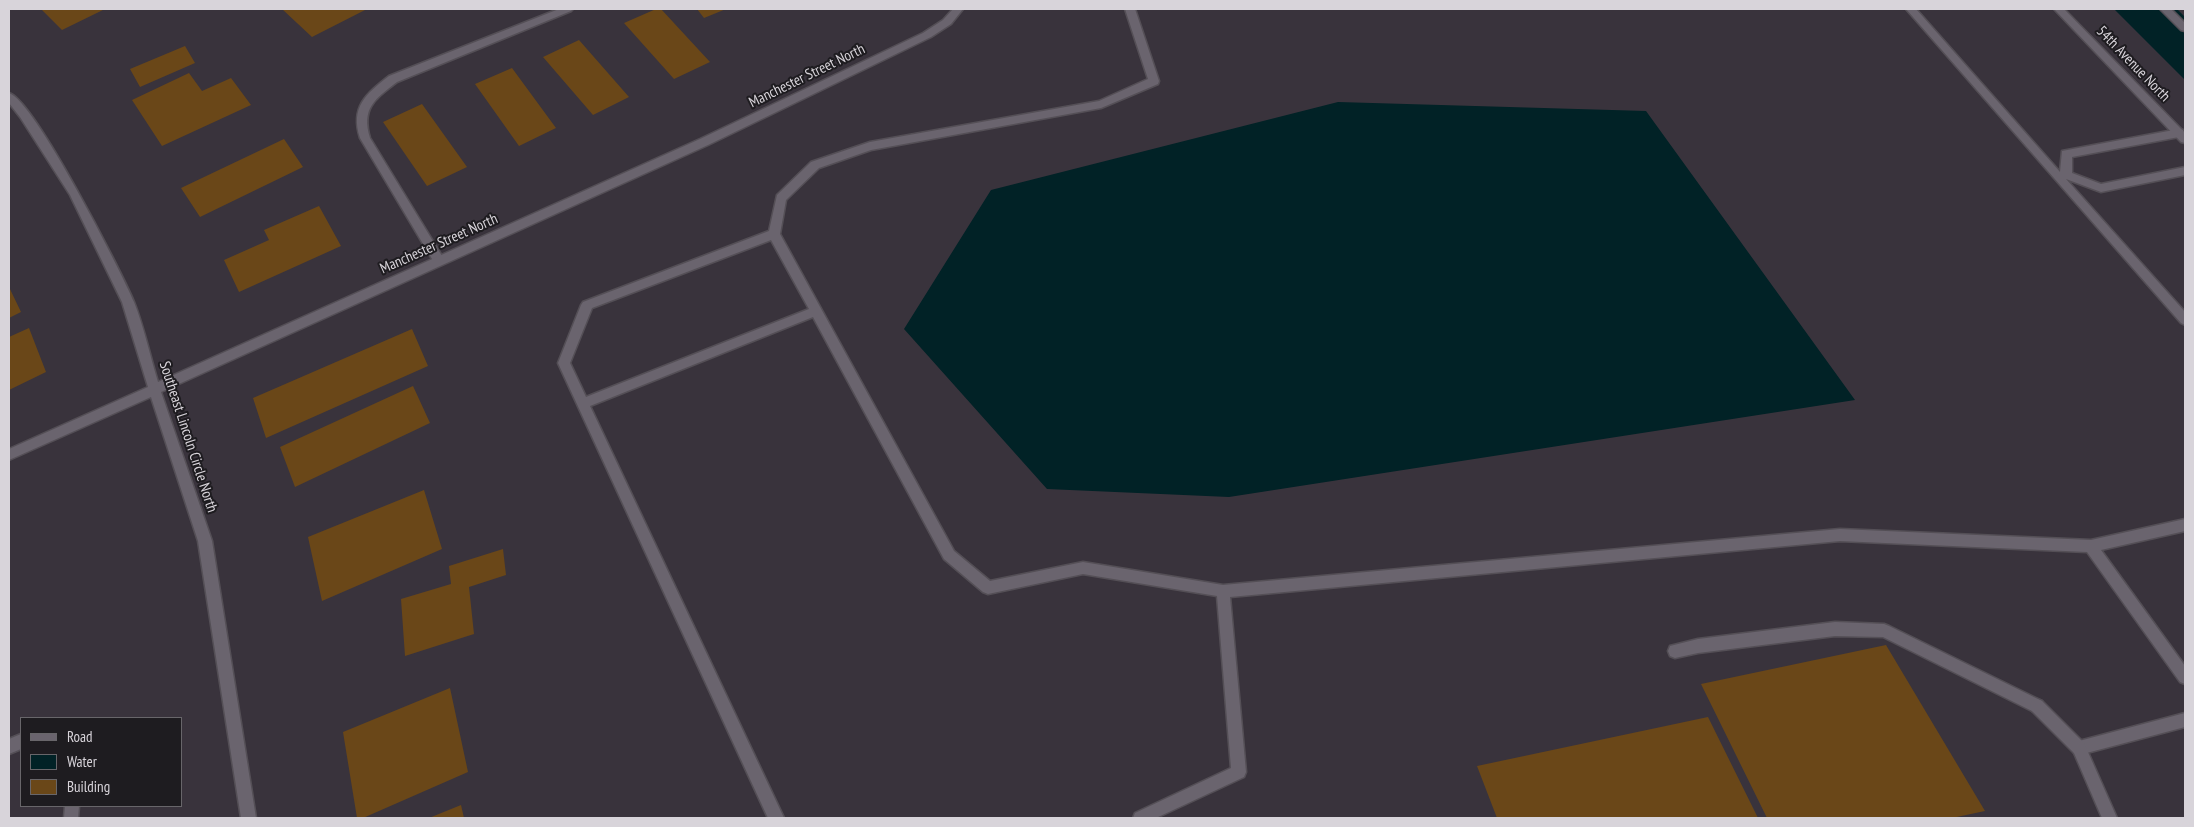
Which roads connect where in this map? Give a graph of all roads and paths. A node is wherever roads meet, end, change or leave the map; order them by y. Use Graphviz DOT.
graph roads {
  1 [pos="568,9"];
  2 [pos="958,9"];
  3 [pos="1130,9"];
  4 [pos="1911,9"];
  5 [pos="2060,9"];
  6 [pos="2165,9"];
  7 [pos="2185,28"];
  8 [pos="9,97"];
  9 [pos="2182,136"];
  10 [pos="2185,171"];
  11 [pos="2063,176"];
  12 [pos="774,234"];
  13 [pos="438,261"];
  14 [pos="815,311"];
  15 [pos="2185,320"];
  16 [pos="154,388"];
  17 [pos="583,404"];
  18 [pos="9,455"];
  19 [pos="2185,524"];
  20 [pos="2091,546"];
  21 [pos="1223,591"];
  22 [pos="1675,651"];
  23 [pos="2185,677"];
  24 [pos="2185,720"];
  25 [pos="2079,748"];
  26 [pos="248,818"];
  27 [pos="776,818"];
  28 [pos="1140,818"];
  29 [pos="2110,818"];
  1 -- 13 [label="street"];
  2 -- 13 [label="street, Manchester Street North"];
  3 -- 12 [label="street"];
  4 -- 11 [label="street"];
  5 -- 9 [label="street, 54th Avenue North"];
  6 -- 7 [label="street"];
  8 -- 16 [label="street, Southeast Lincoln Circle North"];
  9 -- 11 [label="street"];
  10 -- 11 [label="street"];
  11 -- 15 [label="street"];
  12 -- 14 [label="street"];
  12 -- 17 [label="street"];
  13 -- 16 [label="street, Manchester Street North"];
  14 -- 17 [label="street"];
  14 -- 21 [label="street"];
  16 -- 18 [label="street, Manchester Street North"];
  16 -- 26 [label="street, Southeast Lincoln Circle North"];
  17 -- 27 [label="street"];
  19 -- 20 [label="street"];
  20 -- 21 [label="street"];
  20 -- 23 [label="street"];
  21 -- 28 [label="street"];
  22 -- 25 [label="street"];
  24 -- 25 [label="street"];
  25 -- 29 [label="street"];
}
